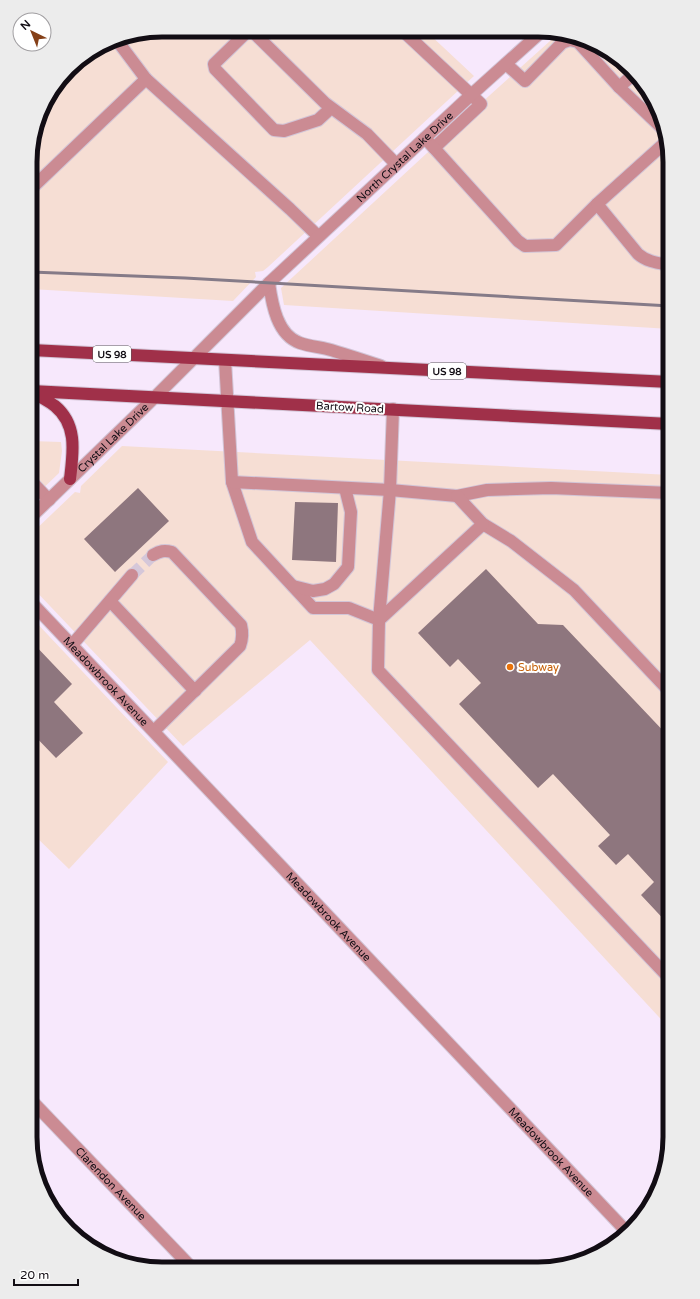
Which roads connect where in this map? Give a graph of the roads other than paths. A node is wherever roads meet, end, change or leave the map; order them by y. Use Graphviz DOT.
graph roads {
  1 [pos="242,37"];
  2 [pos="258,37"];
  3 [pos="409,37"];
  4 [pos="536,37"];
  5 [pos="568,41"];
  6 [pos="120,45"];
  7 [pos="581,45"];
  8 [pos="506,64"];
  9 [pos="630,78"];
  10 [pos="146,79"];
  11 [pos="619,87"];
  12 [pos="471,95"];
  13 [pos="331,108"];
  14 [pos="656,123"];
  15 [pos="425,138"];
  16 [pos="662,146"];
  17 [pos="434,148"];
  18 [pos="396,164"];
  19 [pos="37,183"];
  20 [pos="597,204"];
  21 [pos="318,236"];
  22 [pos="663,264"];
  23 [pos="269,283"];
  24 [pos="37,350"];
  25 [pos="194,358"];
  26 [pos="225,360"];
  27 [pos="388,368"];
  28 [pos="663,382"];
  29 [pos="37,391"];
  30 [pos="37,395"];
  31 [pos="155,397"];
  32 [pos="228,400"];
  33 [pos="393,409"];
  34 [pos="663,424"];
  35 [pos="70,479"];
  36 [pos="232,482"];
  37 [pos="37,487"];
  38 [pos="345,488"];
  39 [pos="390,490"];
  40 [pos="663,493"];
  41 [pos="457,496"];
  42 [pos="49,500"];
  43 [pos="37,511"];
  44 [pos="483,524"];
  45 [pos="153,555"];
  46 [pos="132,575"];
  47 [pos="293,586"];
  48 [pos="110,601"];
  49 [pos="37,608"];
  50 [pos="379,620"];
  51 [pos="72,646"];
  52 [pos="663,685"];
  53 [pos="195,691"];
  54 [pos="154,731"];
  55 [pos="663,972"];
  56 [pos="37,1106"];
  57 [pos="623,1228"];
  58 [pos="186,1262"];
  1 -- 13 [label="street"];
  2 -- 13 [label="street"];
  3 -- 12 [label="street"];
  4 -- 8 [label="street, North Crystal Lake Drive"];
  5 -- 8 [label="street"];
  6 -- 10 [label="street"];
  7 -- 11 [label="street"];
  8 -- 12 [label="street, North Crystal Lake Drive"];
  9 -- 11 [label="street"];
  10 -- 19 [label="street"];
  10 -- 21 [label="street"];
  11 -- 14 [label="street"];
  12 -- 15 [label="street, North Crystal Lake Drive"];
  12 -- 17 [label="street"];
  13 -- 18 [label="street"];
  15 -- 17 [label="street"];
  15 -- 18 [label="street, North Crystal Lake Drive"];
  16 -- 20 [label="street"];
  17 -- 20 [label="street"];
  18 -- 21 [label="street, North Crystal Lake Drive"];
  20 -- 22 [label="street"];
  21 -- 23 [label="street, North Crystal Lake Drive"];
  23 -- 25 [label="street, Crystal Lake Drive"];
  23 -- 27 [label="street"];
  24 -- 25 [label="main road, US 98"];
  25 -- 26 [label="main road, US 98"];
  25 -- 31 [label="street, Crystal Lake Drive"];
  26 -- 27 [label="main road, US 98"];
  26 -- 32 [label="street"];
  27 -- 28 [label="main road, US 98"];
  29 -- 31 [label="main road, Bartow Road"];
  30 -- 35 [label="main road"];
  31 -- 32 [label="main road, Bartow Road"];
  31 -- 35 [label="street, Crystal Lake Drive"];
  32 -- 33 [label="main road, Bartow Road"];
  32 -- 36 [label="street"];
  33 -- 34 [label="main road, Bartow Road"];
  33 -- 39 [label="street"];
  35 -- 42 [label="street, Crystal Lake Drive"];
  36 -- 38 [label="street"];
  36 -- 47 [label="street"];
  37 -- 42 [label="street"];
  38 -- 39 [label="street"];
  38 -- 47 [label="street"];
  39 -- 41 [label="street"];
  39 -- 50 [label="street"];
  40 -- 41 [label="street"];
  41 -- 44 [label="street"];
  42 -- 43 [label="street, Crystal Lake Drive"];
  44 -- 50 [label="street"];
  44 -- 52 [label="street"];
  45 -- 53 [label="street"];
  46 -- 48 [label="street"];
  47 -- 50 [label="street"];
  48 -- 51 [label="street"];
  48 -- 53 [label="street"];
  49 -- 51 [label="street, Meadowbrook Avenue"];
  50 -- 55 [label="street"];
  51 -- 54 [label="street, Meadowbrook Avenue"];
  53 -- 54 [label="street"];
  54 -- 57 [label="street, Meadowbrook Avenue"];
  56 -- 58 [label="street, Clarendon Avenue"];
}
